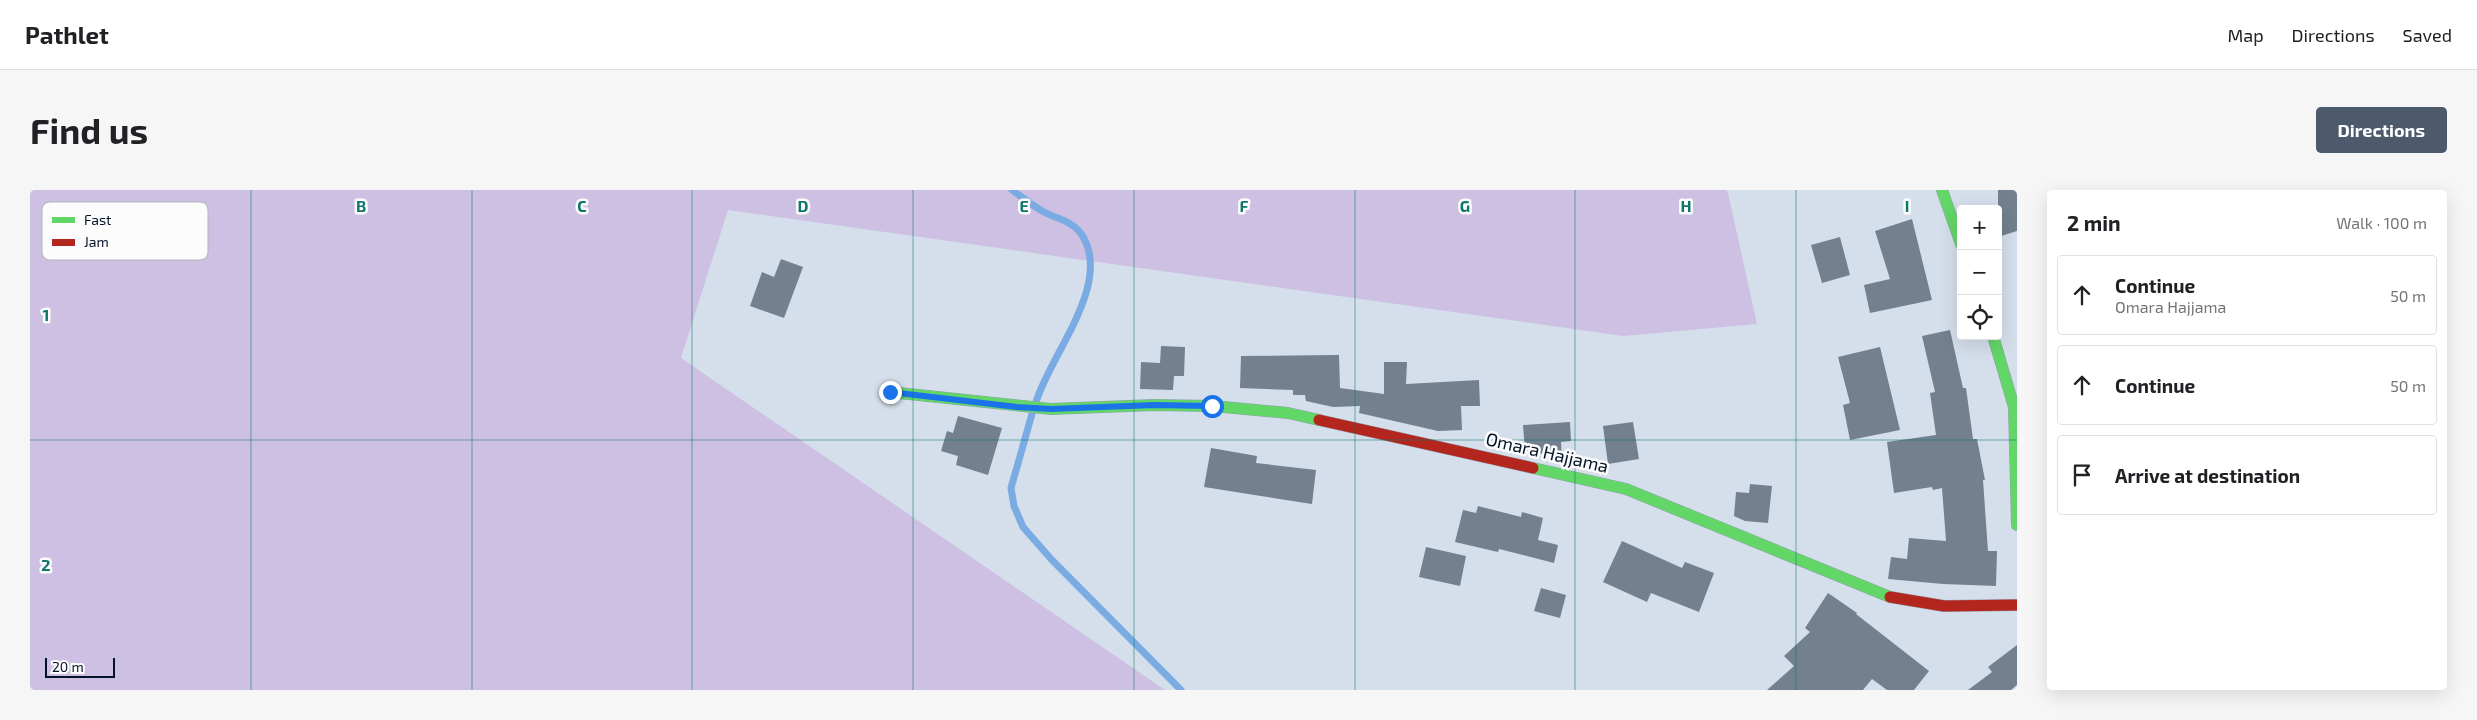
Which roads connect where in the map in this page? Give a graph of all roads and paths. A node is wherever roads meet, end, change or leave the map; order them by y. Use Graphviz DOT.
graph roads {
  1 [pos="1942,190"];
  2 [pos="1957,233"];
  3 [pos="1994,340"];
  4 [pos="890,392"];
  5 [pos="2015,406"];
  6 [pos="2017,525"];
  7 [pos="2017,605"];
  1 -- 2 [label="street"];
  3 -- 5 [label="street"];
  4 -- 7 [label="street, Omara Hajjama"];
  5 -- 6 [label="street"];
}
